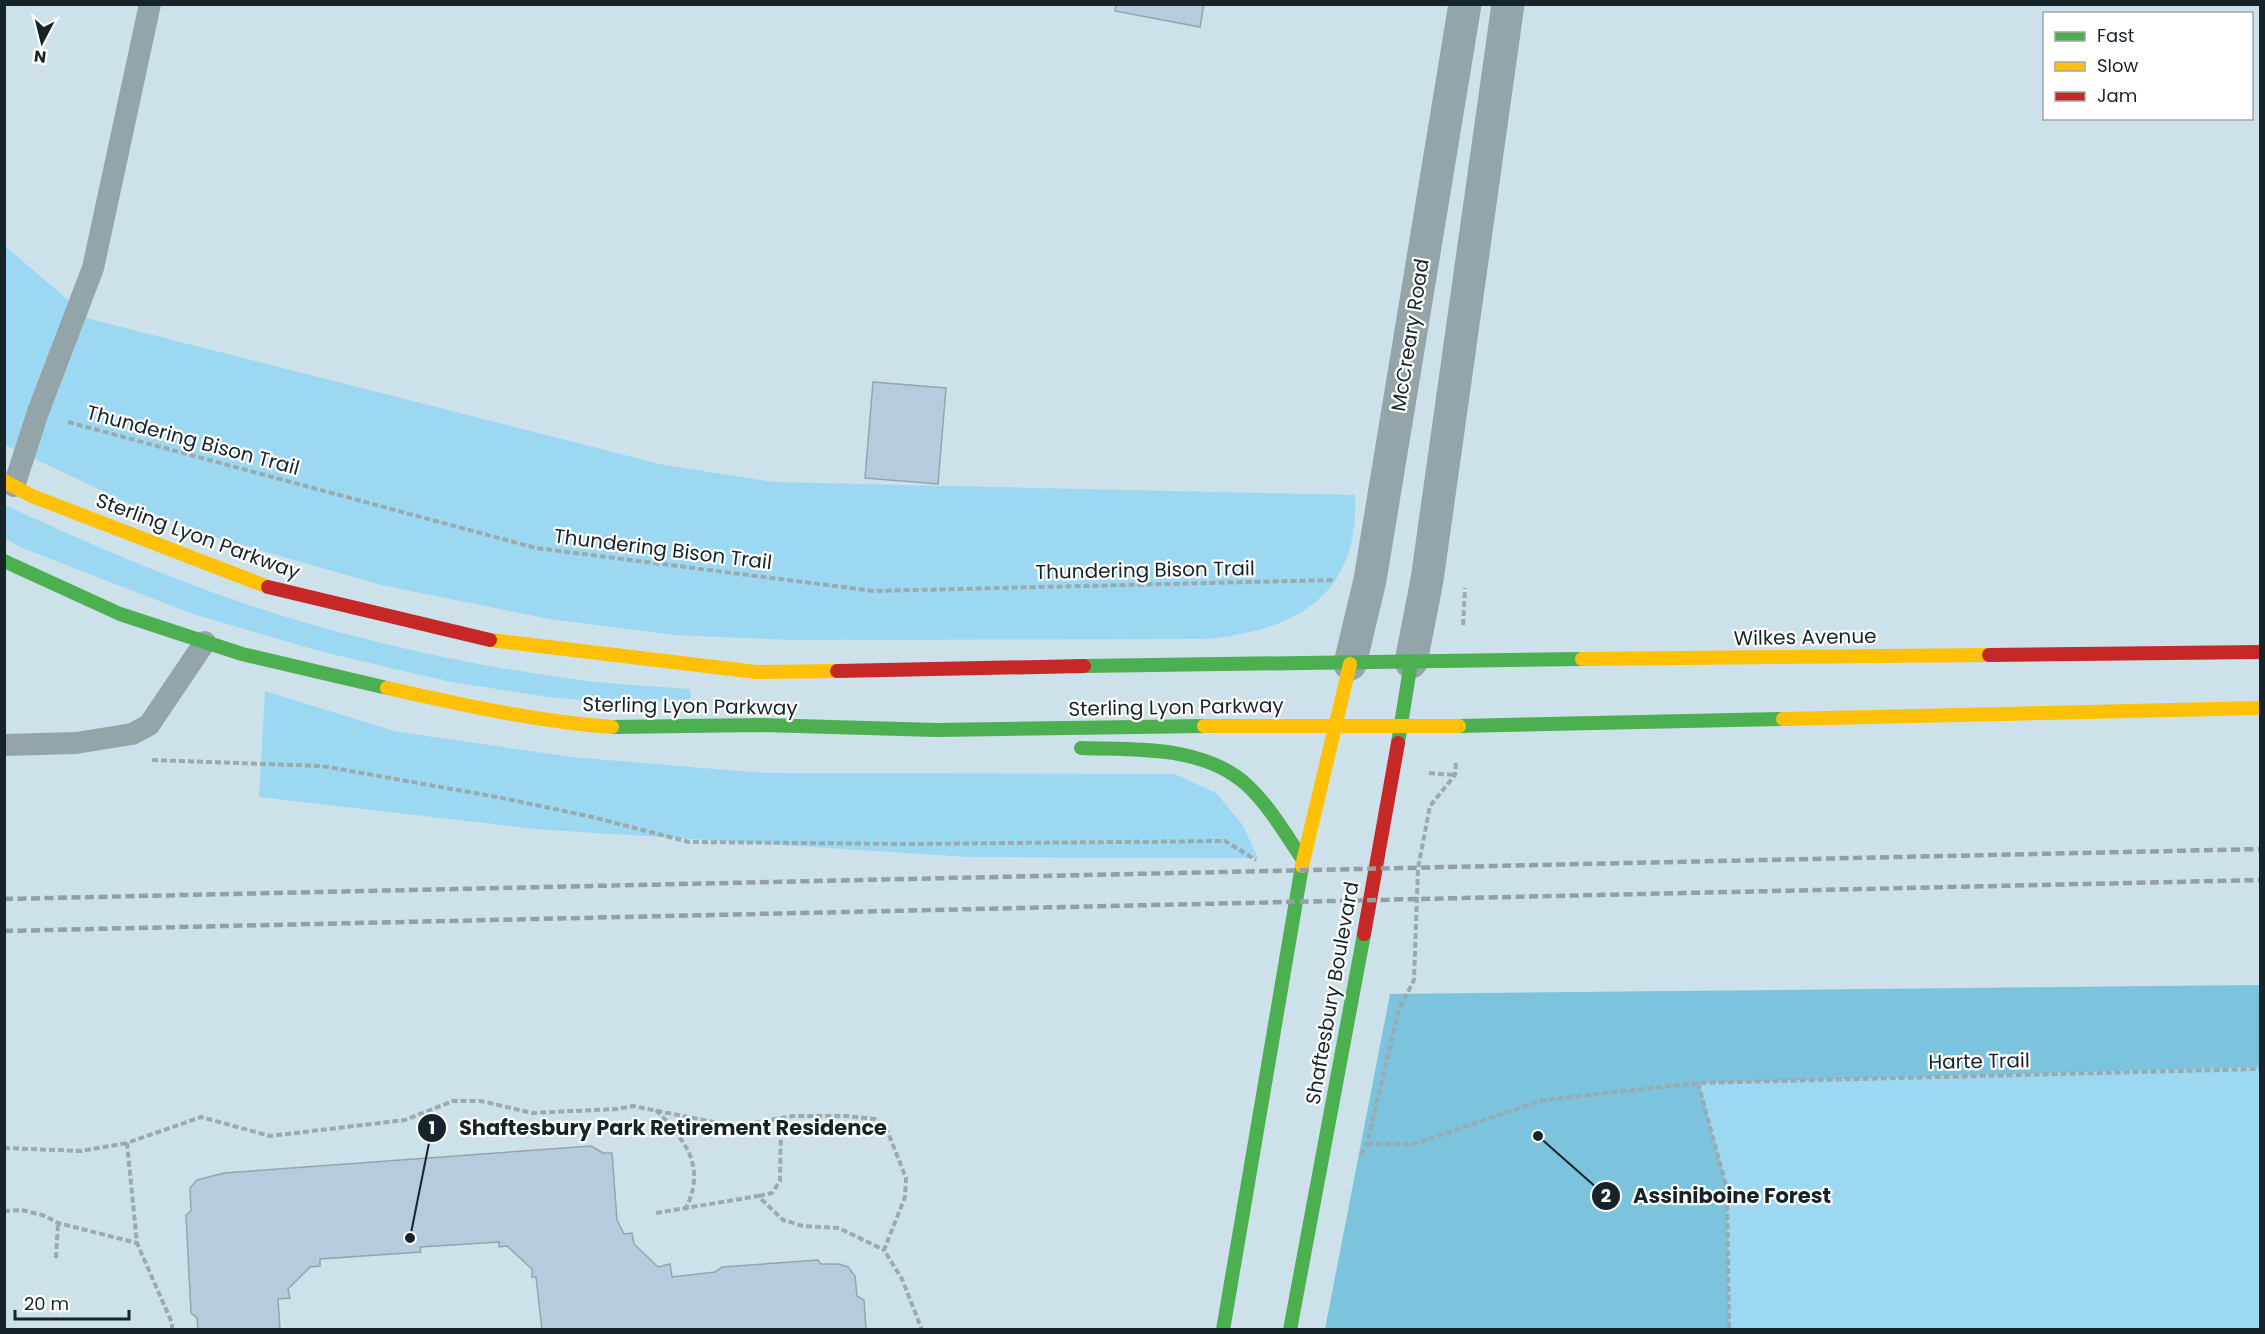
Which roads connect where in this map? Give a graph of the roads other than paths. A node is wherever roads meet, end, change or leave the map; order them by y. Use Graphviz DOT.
graph roads {
  1 [pos="150,4"];
  2 [pos="1465,4"];
  3 [pos="1508,4"];
  4 [pos="9,483"];
  5 [pos="4,561"];
  6 [pos="206,642"];
  7 [pos="2260,652"];
  8 [pos="1411,662"];
  9 [pos="1350,664"];
  10 [pos="2260,708"];
  11 [pos="1336,724"];
  12 [pos="1401,725"];
  13 [pos="937,730"];
  14 [pos="1014,743"];
  15 [pos="4,745"];
  16 [pos="1070,748"];
  17 [pos="1303,860"];
  18 [pos="1223,1329"];
  19 [pos="1290,1329"];
  1 -- 4 [label="lane"];
  2 -- 9 [label="street, McCreary Road"];
  3 -- 8 [label="street"];
  4 -- 9 [label="main road, Sterling Lyon Parkway"];
  5 -- 6 [label="main road, Sterling Lyon Parkway"];
  6 -- 13 [label="main road, Sterling Lyon Parkway"];
  6 -- 15 [label="lane"];
  7 -- 8 [label="main road, Wilkes Avenue"];
  8 -- 9 [label="main road, Wilkes Avenue"];
  8 -- 12 [label="main road, Shaftesbury Boulevard"];
  9 -- 11 [label="main road"];
  10 -- 12 [label="main road"];
  11 -- 12 [label="main road, Sterling Lyon Parkway"];
  11 -- 13 [label="main road, Sterling Lyon Parkway"];
  11 -- 17 [label="main road"];
  12 -- 19 [label="main road, Shaftesbury Boulevard"];
  13 -- 14 [label="main road"];
  16 -- 17 [label="main road"];
  17 -- 18 [label="main road"];
}
